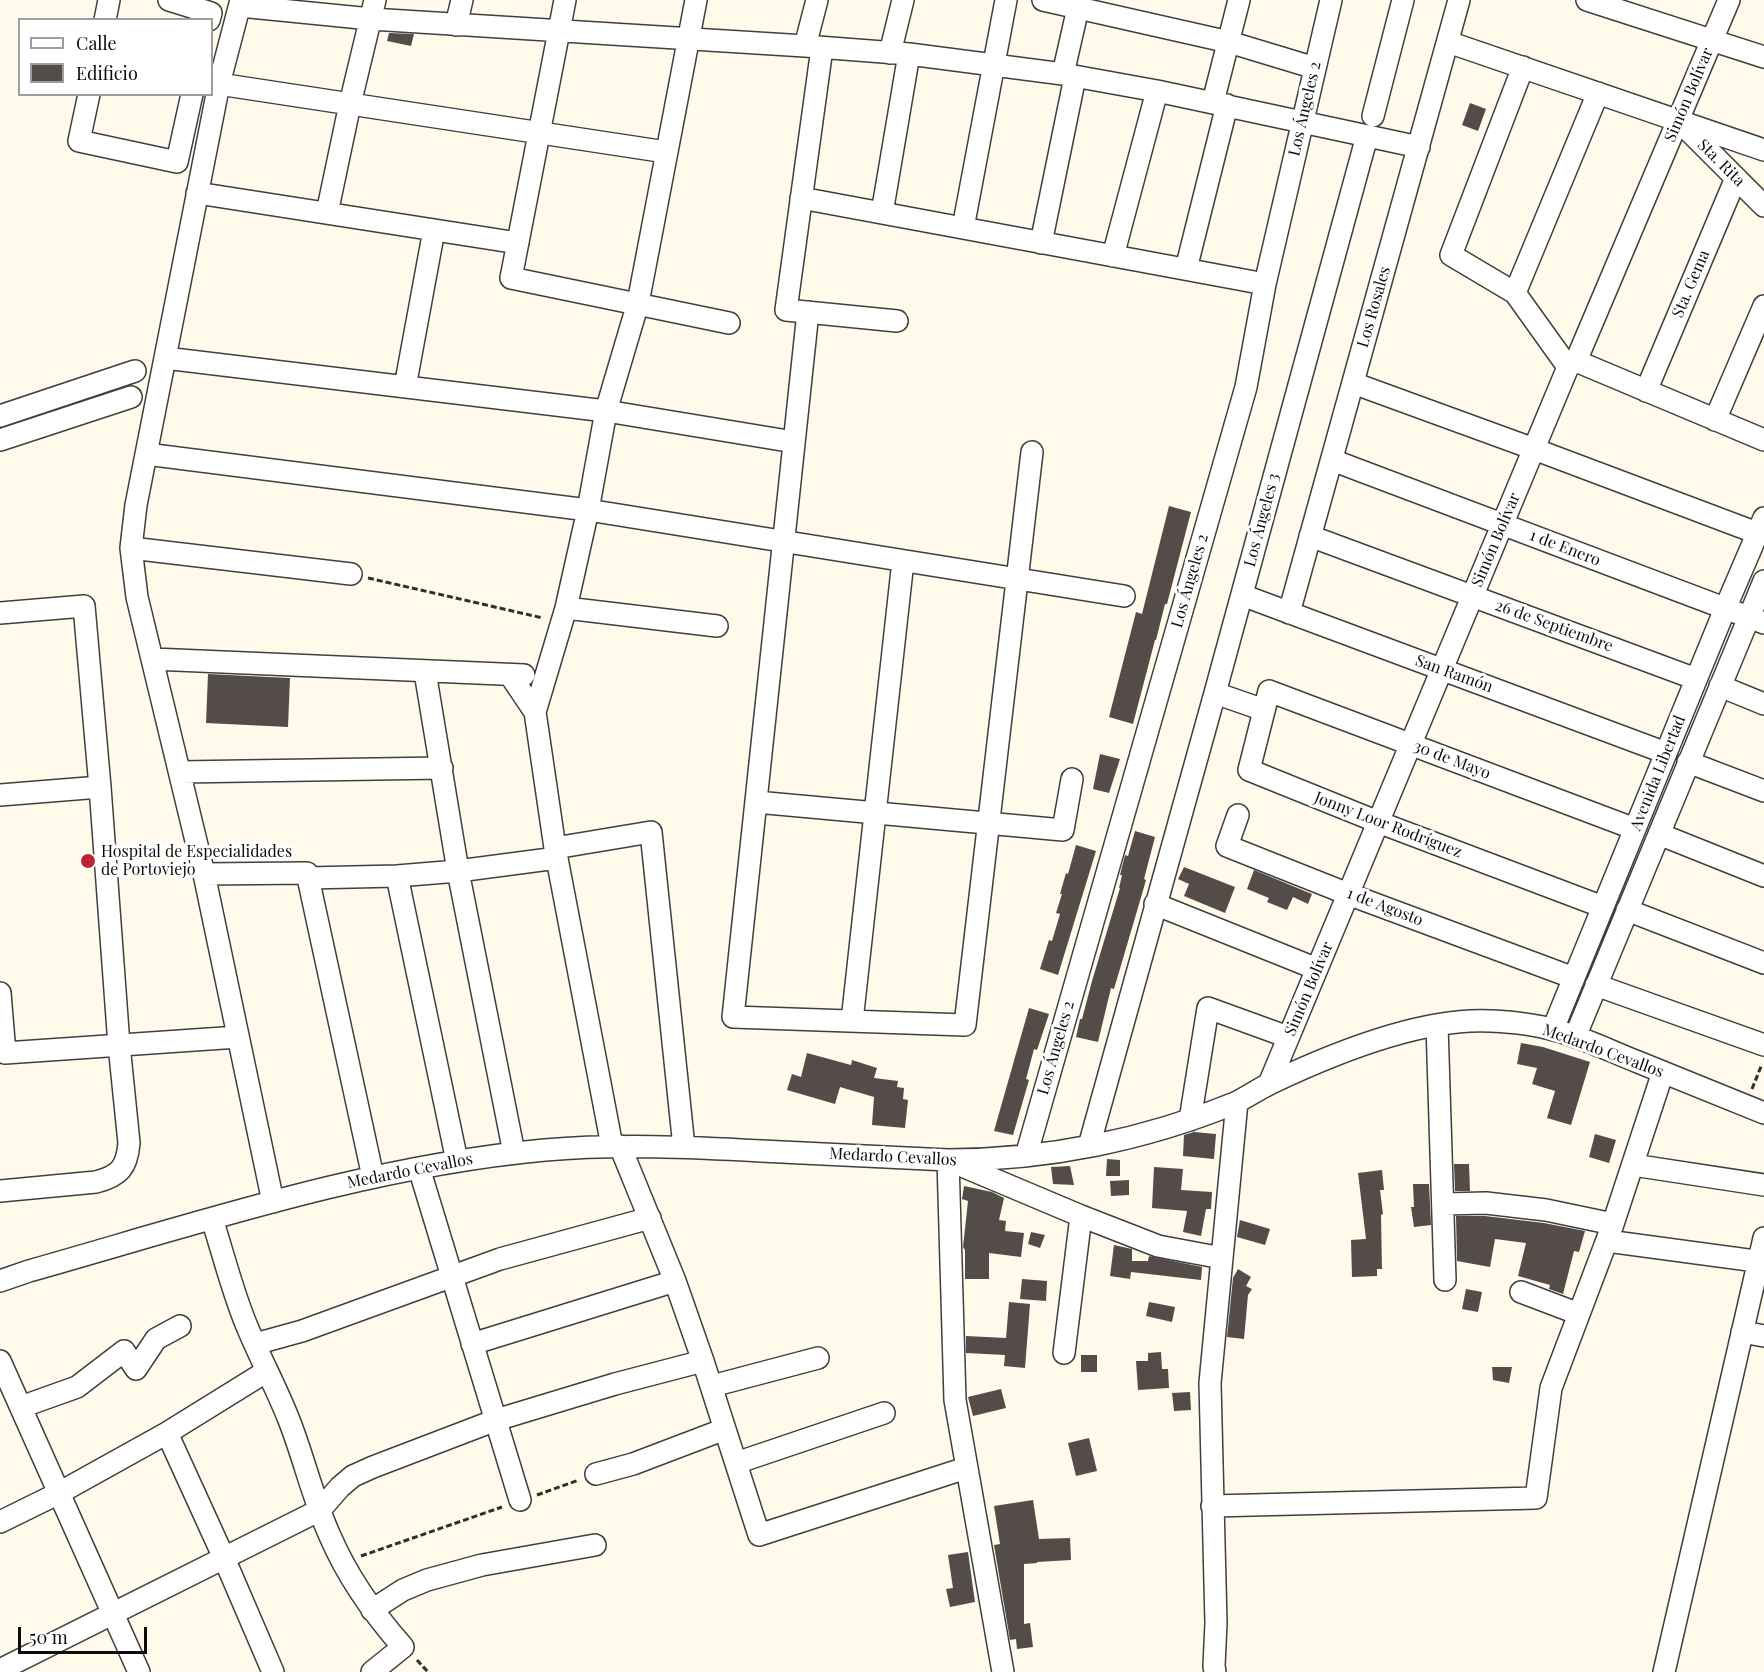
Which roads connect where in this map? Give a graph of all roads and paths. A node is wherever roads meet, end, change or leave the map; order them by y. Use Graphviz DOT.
graph roads {
  1 [pos="109,0"];
  2 [pos="169,0"];
  3 [pos="462,0"];
  4 [pos="565,0"];
  5 [pos="696,0"];
  6 [pos="817,0"];
  7 [pos="903,0"];
  8 [pos="1006,0"];
  9 [pos="1043,0"];
  10 [pos="1239,0"];
  11 [pos="1331,0"];
  12 [pos="1403,0"];
  13 [pos="1459,0"];
  14 [pos="1587,0"];
  15 [pos="1729,0"];
  16 [pos="240,3"];
  17 [pos="1074,5"];
  18 [pos="373,10"];
  19 [pos="105,18"];
  20 [pos="210,18"];
  21 [pos="456,24"];
  22 [pos="559,31"];
  23 [pos="688,39"];
  24 [pos="1712,40"];
  25 [pos="1229,42"];
  26 [pos="1449,42"];
  27 [pos="814,47"];
  28 [pos="900,53"];
  29 [pos="1764,57"];
  30 [pos="993,64"];
  31 [pos="1523,67"];
  32 [pos="1315,68"];
  33 [pos="1069,75"];
  34 [pos="219,84"];
  35 [pos="1157,91"];
  36 [pos="1598,93"];
  37 [pos="89,96"];
  38 [pos="192,96"];
  39 [pos="1220,103"];
  40 [pos="350,104"];
  41 [pos="1678,120"];
  42 [pos="1302,124"];
  43 [pos="1370,126"];
  44 [pos="539,133"];
  45 [pos="1419,147"];
  46 [pos="1764,150"];
  47 [pos="666,152"];
  48 [pos="1736,178"];
  49 [pos="197,193"];
  50 [pos="801,198"];
  51 [pos="1764,206"];
  52 [pos="327,213"];
  53 [pos="882,213"];
  54 [pos="963,228"];
  55 [pos="434,230"];
  56 [pos="518,243"];
  57 [pos="1041,243"];
  58 [pos="1113,256"];
  59 [pos="1185,269"];
  60 [pos="1257,282"];
  61 [pos="1515,293"];
  62 [pos="638,303"];
  63 [pos="1764,306"];
  64 [pos="808,312"];
  65 [pos="897,321"];
  66 [pos="729,323"];
  67 [pos="165,358"];
  68 [pos="1572,364"];
  69 [pos="135,371"];
  70 [pos="1353,383"];
  71 [pos="405,387"];
  72 [pos="1646,391"];
  73 [pos="131,397"];
  74 [pos="606,411"];
  75 [pos="0,416"];
  76 [pos="1716,420"];
  77 [pos="0,440"];
  78 [pos="1764,440"];
  79 [pos="794,442"];
  80 [pos="1534,449"];
  81 [pos="1032,452"];
  82 [pos="146,454"];
  83 [pos="1332,460"];
  84 [pos="588,510"];
  85 [pos="1503,524"];
  86 [pos="1761,525"];
  87 [pos="1310,536"];
  88 [pos="131,548"];
  89 [pos="903,561"];
  90 [pos="351,574"];
  91 [pos="1017,579"];
  92 [pos="1764,581"];
  93 [pos="1242,595"];
  94 [pos="1124,596"];
  95 [pos="1473,596"];
  96 [pos="1725,609"];
  97 [pos="0,613"];
  98 [pos="1289,613"];
  99 [pos="564,615"];
  100 [pos="1756,620"];
  101 [pos="717,626"];
  102 [pos="153,659"];
  103 [pos="1442,670"];
  104 [pos="425,672"];
  105 [pos="510,675"];
  106 [pos="546,676"];
  107 [pos="1696,679"];
  108 [pos="1720,686"];
  109 [pos="1215,693"];
  110 [pos="1267,701"];
  111 [pos="1764,704"];
  112 [pos="535,712"];
  113 [pos="1411,745"];
  114 [pos="1666,753"];
  115 [pos="1689,762"];
  116 [pos="442,768"];
  117 [pos="180,772"];
  118 [pos="1072,779"];
  119 [pos="100,787"];
  120 [pos="1764,791"];
  121 [pos="0,795"];
  122 [pos="756,802"];
  123 [pos="875,813"];
  124 [pos="1238,815"];
  125 [pos="1378,822"];
  126 [pos="989,823"];
  127 [pos="1635,829"];
  128 [pos="1659,834"];
  129 [pos="556,853"];
  130 [pos="458,871"];
  131 [pos="204,874"];
  132 [pos="397,876"];
  133 [pos="1764,876"];
  134 [pos="308,878"];
  135 [pos="1348,894"];
  136 [pos="1155,904"];
  137 [pos="1603,907"];
  138 [pos="1627,910"];
  139 [pos="1764,963"];
  140 [pos="1317,969"];
  141 [pos="1574,978"];
  142 [pos="1596,986"];
  143 [pos="0,993"];
  144 [pos="852,1021"];
  145 [pos="1437,1025"];
  146 [pos="1553,1029"];
  147 [pos="238,1037"];
  148 [pos="1288,1037"];
  149 [pos="1575,1037"];
  150 [pos="1764,1045"];
  151 [pos="119,1046"];
  152 [pos="1764,1060"];
  153 [pos="1663,1072"];
  154 [pos="1269,1084"];
  155 [pos="1750,1092"];
  156 [pos="1237,1102"];
  157 [pos="1764,1113"];
  158 [pos="1190,1120"];
  159 [pos="616,1146"];
  160 [pos="1089,1146"];
  161 [pos="684,1147"];
  162 [pos="514,1154"];
  163 [pos="1026,1156"];
  164 [pos="948,1160"];
  165 [pos="457,1161"];
  166 [pos="1633,1165"];
  167 [pos="419,1168"];
  168 [pos="373,1177"];
  169 [pos="1764,1185"];
  170 [pos="0,1191"];
  171 [pos="273,1202"];
  172 [pos="1443,1204"];
  173 [pos="1081,1216"];
  174 [pos="650,1218"];
  175 [pos="212,1219"];
  176 [pos="1610,1232"];
  177 [pos="1764,1238"];
  178 [pos="1222,1258"];
  179 [pos="1761,1261"];
  180 [pos="452,1277"];
  181 [pos="1445,1280"];
  182 [pos="0,1281"];
  183 [pos="675,1281"];
  184 [pos="1521,1292"];
  185 [pos="1579,1314"];
  186 [pos="180,1326"];
  187 [pos="1742,1332"];
  188 [pos="1764,1336"];
  189 [pos="255,1344"];
  190 [pos="472,1344"];
  191 [pos="1064,1353"];
  192 [pos="818,1358"];
  193 [pos="0,1361"];
  194 [pos="703,1361"];
  195 [pos="267,1371"];
  196 [pos="711,1386"];
  197 [pos="21,1407"];
  198 [pos="884,1413"];
  199 [pos="496,1420"];
  200 [pos="725,1429"];
  201 [pos="167,1433"];
  202 [pos="736,1463"];
  203 [pos="966,1468"];
  204 [pos="596,1474"];
  205 [pos="59,1493"];
  206 [pos="520,1500"];
  207 [pos="1212,1506"];
  208 [pos="320,1510"];
  209 [pos="0,1522"];
  210 [pos="595,1545"];
  211 [pos="224,1558"];
  212 [pos="342,1562"];
  213 [pos="372,1610"];
  214 [pos="112,1614"];
  215 [pos="417,1660"];
  216 [pos="0,1670"];
  217 [pos="139,1672"];
  218 [pos="273,1672"];
  219 [pos="372,1672"];
  220 [pos="428,1672"];
  221 [pos="1003,1672"];
  222 [pos="1215,1672"];
  223 [pos="1664,1672"];
  1 -- 19 [label="street"];
  2 -- 20 [label="street"];
  3 -- 21 [label="street"];
  4 -- 22 [label="street"];
  5 -- 23 [label="street"];
  6 -- 27 [label="street"];
  7 -- 28 [label="street"];
  8 -- 30 [label="street"];
  9 -- 17 [label="street"];
  10 -- 25 [label="street"];
  11 -- 32 [label="street, Los Ángeles 2"];
  12 -- 43 [label="street, Los Ángeles 3"];
  13 -- 26 [label="street, Los Rosales"];
  14 -- 24 [label="street"];
  15 -- 24 [label="street, Simón Bolívar"];
  16 -- 18 [label="street"];
  16 -- 34 [label="street"];
  17 -- 25 [label="street"];
  17 -- 33 [label="street"];
  18 -- 21 [label="street"];
  18 -- 40 [label="street"];
  21 -- 22 [label="street"];
  22 -- 23 [label="street"];
  22 -- 44 [label="street"];
  23 -- 27 [label="street"];
  23 -- 47 [label="street"];
  24 -- 29 [label="street"];
  24 -- 41 [label="street, Simón Bolívar"];
  25 -- 32 [label="street"];
  25 -- 39 [label="street"];
  26 -- 31 [label="street"];
  26 -- 45 [label="street, Los Rosales"];
  27 -- 28 [label="street"];
  27 -- 50 [label="street"];
  28 -- 30 [label="street"];
  28 -- 53 [label="street"];
  30 -- 33 [label="street"];
  30 -- 54 [label="street"];
  31 -- 36 [label="street"];
  31 -- 61 [label="street"];
  32 -- 42 [label="street, Los Ángeles 2"];
  33 -- 35 [label="street"];
  33 -- 57 [label="street"];
  34 -- 40 [label="street"];
  34 -- 49 [label="street"];
  35 -- 39 [label="street"];
  35 -- 58 [label="street"];
  36 -- 41 [label="street"];
  36 -- 61 [label="street"];
  37 -- 38 [label="street"];
  39 -- 42 [label="street"];
  39 -- 59 [label="street"];
  40 -- 44 [label="street"];
  40 -- 52 [label="street"];
  41 -- 46 [label="street"];
  41 -- 48 [label="street, Sta. Rita"];
  41 -- 68 [label="street, Simón Bolívar"];
  42 -- 43 [label="street"];
  42 -- 60 [label="street, Los Ángeles 2"];
  43 -- 45 [label="street"];
  43 -- 93 [label="street, Los Ángeles 3"];
  44 -- 47 [label="street"];
  44 -- 56 [label="street"];
  45 -- 70 [label="street, Los Rosales"];
  47 -- 62 [label="street"];
  48 -- 51 [label="street, Sta. Rita"];
  48 -- 72 [label="street, Sta. Gema"];
  49 -- 52 [label="street"];
  49 -- 67 [label="street"];
  50 -- 53 [label="street"];
  50 -- 64 [label="street"];
  52 -- 55 [label="street"];
  53 -- 54 [label="street"];
  54 -- 57 [label="street"];
  55 -- 56 [label="street"];
  55 -- 71 [label="street"];
  56 -- 62 [label="street"];
  57 -- 58 [label="street"];
  58 -- 59 [label="street"];
  59 -- 60 [label="street"];
  60 -- 163 [label="street, Los Ángeles 2"];
  61 -- 68 [label="street"];
  62 -- 66 [label="street"];
  62 -- 74 [label="street"];
  63 -- 76 [label="street"];
  64 -- 65 [label="street"];
  64 -- 79 [label="street"];
  67 -- 71 [label="street"];
  67 -- 82 [label="street"];
  68 -- 72 [label="street"];
  68 -- 80 [label="street, Simón Bolívar"];
  69 -- 75 [label="street"];
  70 -- 80 [label="street"];
  70 -- 83 [label="street, Los Rosales"];
  71 -- 74 [label="street"];
  72 -- 76 [label="street"];
  73 -- 77 [label="street"];
  74 -- 79 [label="street"];
  74 -- 84 [label="street"];
  76 -- 78 [label="street"];
  79 -- 122 [label="street"];
  80 -- 85 [label="street, Simón Bolívar"];
  80 -- 86 [label="street"];
  81 -- 91 [label="street"];
  82 -- 84 [label="street"];
  82 -- 88 [label="street"];
  83 -- 85 [label="street, 1 de Enero"];
  83 -- 87 [label="street, Los Rosales"];
  84 -- 89 [label="street"];
  84 -- 99 [label="street"];
  85 -- 95 [label="street, Simón Bolívar"];
  85 -- 96 [label="street, 1 de Enero"];
  86 -- 96 [label="street, Avenida Libertad"];
  87 -- 95 [label="street, 26 de Septiembre"];
  87 -- 98 [label="street, Los Rosales"];
  88 -- 90 [label="street"];
  88 -- 102 [label="street"];
  89 -- 91 [label="street"];
  89 -- 123 [label="street"];
  90 -- 99 [label="path"];
  91 -- 94 [label="street"];
  91 -- 126 [label="street"];
  92 -- 100 [label="street, Avenida Libertad"];
  93 -- 98 [label="street, San Ramón"];
  93 -- 109 [label="street, Los Ángeles 3"];
  95 -- 103 [label="street, Simón Bolívar"];
  95 -- 107 [label="street, 26 de Septiembre"];
  96 -- 100 [label="street, 1 de Enero"];
  96 -- 107 [label="street, Avenida Libertad"];
  97 -- 119 [label="street"];
  98 -- 103 [label="street, San Ramón"];
  99 -- 101 [label="street"];
  99 -- 106 [label="street"];
  100 -- 108 [label="street, Avenida Libertad"];
  102 -- 104 [label="street"];
  102 -- 117 [label="street"];
  103 -- 113 [label="street, Simón Bolívar"];
  103 -- 114 [label="street, San Ramón"];
  104 -- 105 [label="street"];
  104 -- 116 [label="street"];
  105 -- 106 [label="street"];
  105 -- 112 [label="street"];
  106 -- 112 [label="street"];
  107 -- 114 [label="street, Avenida Libertad"];
  108 -- 111 [label="street"];
  108 -- 115 [label="street, Avenida Libertad"];
  109 -- 110 [label="street, 30 de Mayo"];
  109 -- 136 [label="street, Los Ángeles 3"];
  110 -- 113 [label="street, 30 de Mayo"];
  110 -- 125 [label="street, Jonny Loor Rodríguez"];
  112 -- 129 [label="street"];
  113 -- 125 [label="street, Simón Bolívar"];
  113 -- 127 [label="street, 30 de Mayo"];
  114 -- 127 [label="street, Avenida Libertad"];
  115 -- 120 [label="street"];
  115 -- 128 [label="street, Avenida Libertad"];
  116 -- 117 [label="street"];
  116 -- 130 [label="street"];
  117 -- 131 [label="street"];
  118 -- 126 [label="street"];
  119 -- 121 [label="street"];
  119 -- 151 [label="street"];
  122 -- 123 [label="street"];
  122 -- 144 [label="street"];
  123 -- 126 [label="street"];
  123 -- 144 [label="street"];
  124 -- 135 [label="street, 1 de Agosto"];
  125 -- 135 [label="street, Simón Bolívar"];
  125 -- 137 [label="street, Jonny Loor Rodríguez"];
  126 -- 144 [label="street"];
  127 -- 137 [label="street, Avenida Libertad"];
  128 -- 133 [label="street"];
  128 -- 138 [label="street, Avenida Libertad"];
  129 -- 130 [label="street"];
  129 -- 159 [label="street"];
  129 -- 161 [label="street"];
  130 -- 132 [label="street"];
  130 -- 162 [label="street"];
  131 -- 134 [label="street"];
  131 -- 147 [label="street"];
  132 -- 134 [label="street"];
  132 -- 165 [label="street"];
  134 -- 168 [label="street"];
  135 -- 140 [label="street, Simón Bolívar"];
  135 -- 141 [label="street, 1 de Agosto"];
  136 -- 140 [label="street"];
  136 -- 160 [label="street, Los Ángeles 3"];
  137 -- 141 [label="street, Avenida Libertad"];
  138 -- 139 [label="street"];
  138 -- 142 [label="street, Avenida Libertad"];
  140 -- 148 [label="street, Simón Bolívar"];
  141 -- 146 [label="street, Avenida Libertad"];
  142 -- 149 [label="street, Avenida Libertad"];
  142 -- 150 [label="street"];
  143 -- 151 [label="street"];
  145 -- 146 [label="street, Medardo Cevallos"];
  145 -- 154 [label="street, Medardo Cevallos"];
  145 -- 172 [label="street"];
  146 -- 149 [label="street, Medardo Cevallos"];
  147 -- 151 [label="street"];
  147 -- 171 [label="street"];
  148 -- 154 [label="street, Simón Bolívar"];
  148 -- 158 [label="street"];
  149 -- 153 [label="street, Medardo Cevallos"];
  151 -- 170 [label="street"];
  152 -- 155 [label="path"];
  153 -- 157 [label="street, Medardo Cevallos"];
  153 -- 166 [label="street"];
  154 -- 156 [label="street, Medardo Cevallos"];
  156 -- 158 [label="street, Medardo Cevallos"];
  156 -- 178 [label="street"];
  158 -- 160 [label="street, Medardo Cevallos"];
  159 -- 161 [label="street, Medardo Cevallos"];
  159 -- 162 [label="street, Medardo Cevallos"];
  159 -- 174 [label="street"];
  160 -- 163 [label="street, Medardo Cevallos"];
  161 -- 164 [label="street, Medardo Cevallos"];
  162 -- 165 [label="street, Medardo Cevallos"];
  163 -- 164 [label="street, Medardo Cevallos"];
  164 -- 173 [label="street"];
  164 -- 203 [label="street"];
  165 -- 167 [label="street, Medardo Cevallos"];
  166 -- 169 [label="street"];
  166 -- 176 [label="street"];
  167 -- 168 [label="street, Medardo Cevallos"];
  167 -- 180 [label="street"];
  168 -- 171 [label="street, Medardo Cevallos"];
  171 -- 175 [label="street, Medardo Cevallos"];
  172 -- 176 [label="street"];
  172 -- 181 [label="street"];
  173 -- 178 [label="street"];
  173 -- 191 [label="street"];
  174 -- 180 [label="street"];
  174 -- 183 [label="street"];
  175 -- 182 [label="street, Medardo Cevallos"];
  175 -- 189 [label="street"];
  176 -- 179 [label="street"];
  176 -- 185 [label="street"];
  177 -- 179 [label="street"];
  178 -- 207 [label="street"];
  179 -- 187 [label="street"];
  180 -- 189 [label="street"];
  180 -- 190 [label="street"];
  183 -- 190 [label="street"];
  183 -- 194 [label="street"];
  184 -- 185 [label="street"];
  185 -- 207 [label="street"];
  186 -- 197 [label="street"];
  187 -- 188 [label="street"];
  187 -- 223 [label="street"];
  189 -- 195 [label="street"];
  190 -- 199 [label="street"];
  192 -- 196 [label="street"];
  193 -- 197 [label="street"];
  194 -- 196 [label="street"];
  194 -- 199 [label="street"];
  195 -- 201 [label="street"];
  195 -- 208 [label="street"];
  196 -- 200 [label="street"];
  197 -- 205 [label="street"];
  198 -- 202 [label="street"];
  199 -- 206 [label="street"];
  199 -- 208 [label="street"];
  200 -- 202 [label="street"];
  200 -- 204 [label="street"];
  201 -- 205 [label="street"];
  201 -- 211 [label="street"];
  202 -- 203 [label="street"];
  203 -- 221 [label="street"];
  204 -- 206 [label="path"];
  205 -- 209 [label="street"];
  205 -- 214 [label="street"];
  206 -- 212 [label="path"];
  207 -- 222 [label="street"];
  208 -- 211 [label="street"];
  208 -- 212 [label="street"];
  210 -- 213 [label="street"];
  211 -- 214 [label="street"];
  211 -- 218 [label="street"];
  212 -- 213 [label="street"];
  213 -- 219 [label="street"];
  214 -- 216 [label="street"];
  214 -- 217 [label="street"];
  215 -- 220 [label="path"];
}
